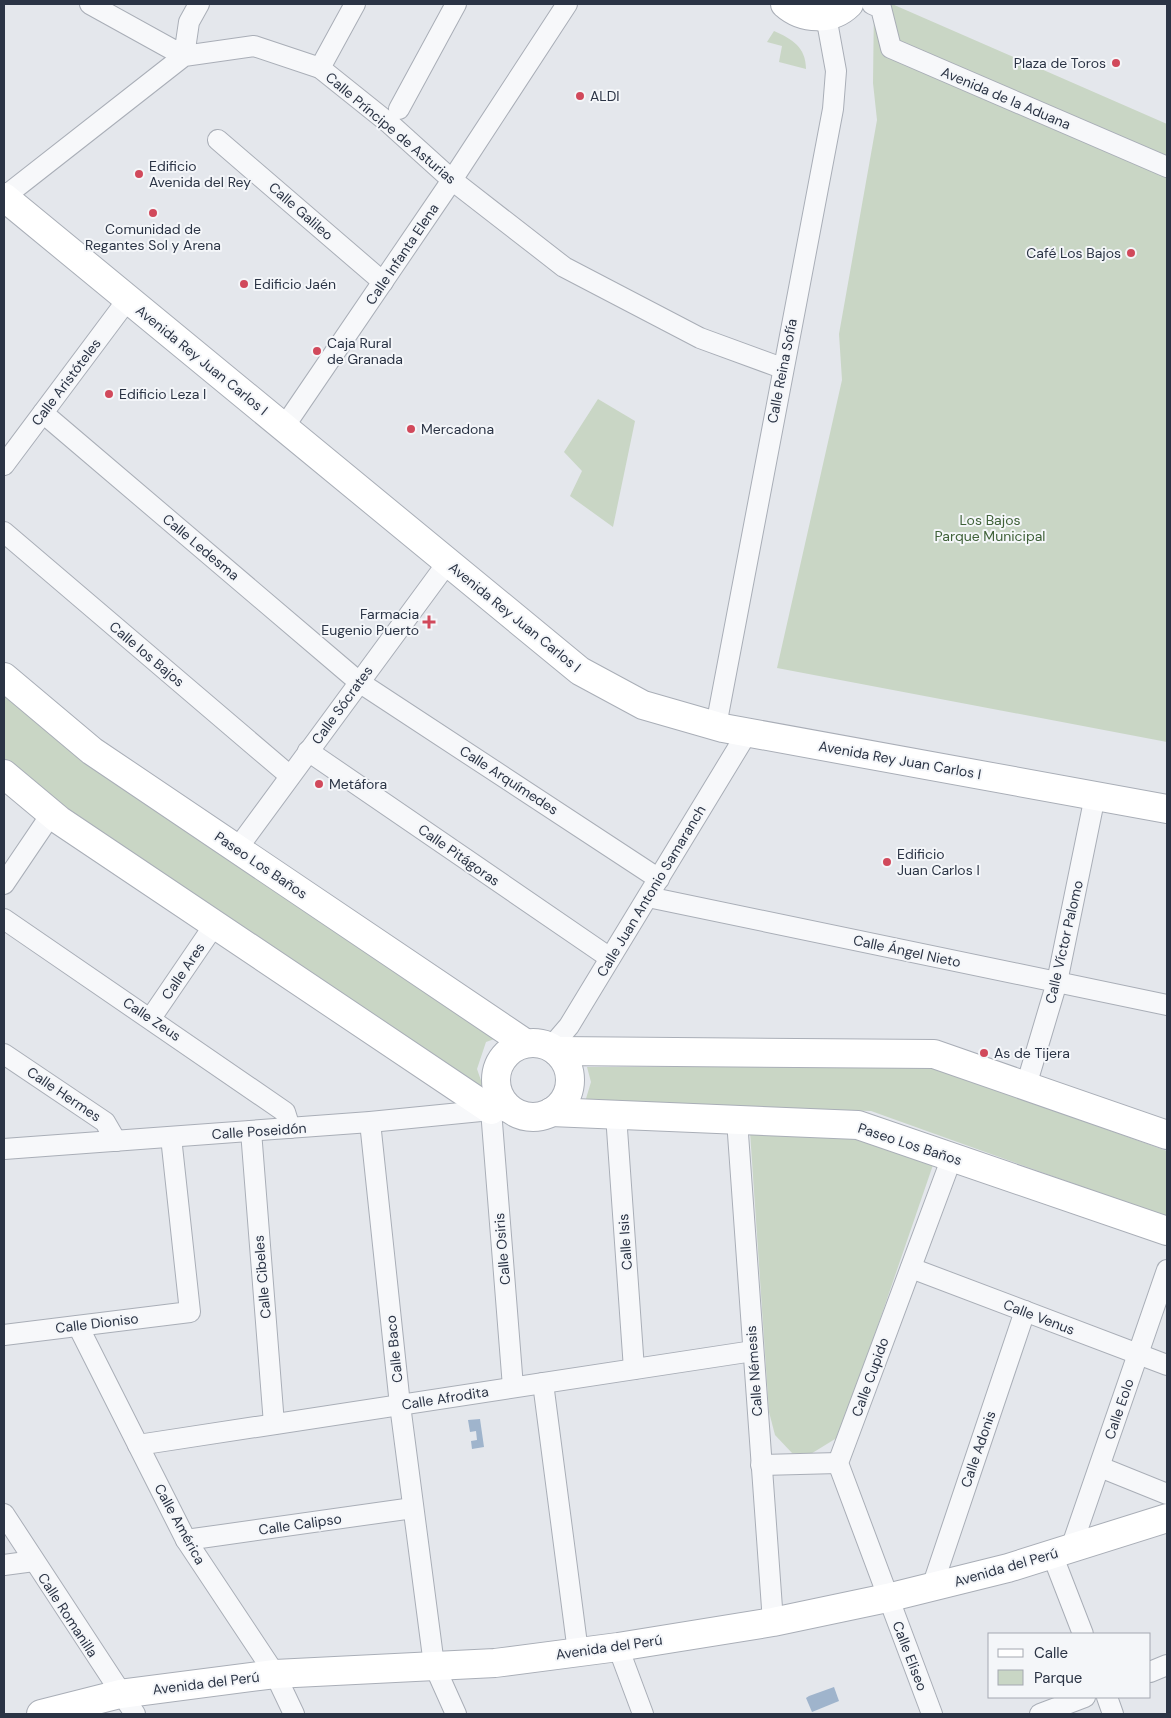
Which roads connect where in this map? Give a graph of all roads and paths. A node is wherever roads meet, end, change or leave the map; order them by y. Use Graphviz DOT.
graph roads {
  1 [pos="90,4"];
  2 [pos="198,4"];
  3 [pos="355,4"];
  4 [pos="456,4"];
  5 [pos="567,4"];
  6 [pos="785,4"];
  7 [pos="872,4"];
  8 [pos="838,10"];
  9 [pos="184,56"];
  10 [pos="320,68"];
  11 [pos="399,109"];
  12 [pos="218,140"];
  13 [pos="1167,167"];
  14 [pos="452,180"];
  15 [pos="4,197"];
  16 [pos="383,282"];
  17 [pos="128,299"];
  18 [pos="782,368"];
  19 [pos="43,413"];
  20 [pos="284,428"];
  21 [pos="4,465"];
  22 [pos="4,532"];
  23 [pos="448,562"];
  24 [pos="4,678"];
  25 [pos="360,682"];
  26 [pos="716,726"];
  27 [pos="747,732"];
  28 [pos="308,751"];
  29 [pos="4,774"];
  30 [pos="290,776"];
  31 [pos="1096,796"];
  32 [pos="1167,809"];
  33 [pos="52,813"];
  34 [pos="237,848"];
  35 [pos="659,878"];
  36 [pos="4,884"];
  37 [pos="648,897"];
  38 [pos="4,919"];
  39 [pos="214,924"];
  40 [pos="610,958"];
  41 [pos="1057,982"];
  42 [pos="1167,1005"];
  43 [pos="151,1018"];
  44 [pos="544,1047"];
  45 [pos="4,1054"];
  46 [pos="1026,1086"];
  47 [pos="503,1111"];
  48 [pos="551,1112"];
  49 [pos="616,1115"];
  50 [pos="738,1120"];
  51 [pos="370,1122"];
  52 [pos="290,1128"];
  53 [pos="251,1131"];
  54 [pos="1167,1136"];
  55 [pos="170,1137"];
  56 [pos="116,1141"];
  57 [pos="4,1149"];
  58 [pos="952,1158"];
  59 [pos="1167,1231"];
  60 [pos="911,1268"];
  61 [pos="1167,1270"];
  62 [pos="1025,1311"];
  63 [pos="78,1326"];
  64 [pos="4,1335"];
  65 [pos="753,1351"];
  66 [pos="1138,1354"];
  67 [pos="1167,1365"];
  68 [pos="634,1369"];
  69 [pos="544,1383"];
  70 [pos="513,1387"];
  71 [pos="400,1404"];
  72 [pos="274,1424"];
  73 [pos="138,1445"];
  74 [pos="838,1463"];
  75 [pos="761,1465"];
  76 [pos="1100,1466"];
  77 [pos="1167,1494"];
  78 [pos="413,1508"];
  79 [pos="4,1514"];
  80 [pos="1167,1518"];
  81 [pos="186,1540"];
  82 [pos="1062,1551"];
  83 [pos="34,1561"];
  84 [pos="4,1565"];
  85 [pos="932,1587"];
  86 [pos="887,1598"];
  87 [pos="773,1622"];
  88 [pos="1083,1633"];
  89 [pos="618,1646"];
  90 [pos="578,1652"];
  91 [pos="434,1665"];
  92 [pos="1167,1665"];
  93 [pos="1151,1672"];
  94 [pos="275,1674"];
  95 [pos="1082,1698"];
  96 [pos="1107,1698"];
  97 [pos="128,1704"];
  98 [pos="41,1714"];
  99 [pos="294,1714"];
  100 [pos="456,1714"];
  101 [pos="643,1714"];
  102 [pos="932,1714"];
  103 [pos="1040,1714"];
  104 [pos="1113,1714"];
  1 -- 9 [label="street"];
  2 -- 9 [label="street"];
  3 -- 10 [label="street"];
  4 -- 11 [label="street"];
  5 -- 14 [label="street, Calle Infanta Elena"];
  6 -- 8 [label="street"];
  7 -- 13 [label="street, Avenida de la Aduana"];
  8 -- 18 [label="street, Calle Reina Sofía"];
  9 -- 10 [label="street, Calle Príncipe de Asturias"];
  9 -- 15 [label="street, Calle Príncipe de Asturias"];
  10 -- 14 [label="street, Calle Príncipe de Asturias"];
  12 -- 16 [label="street, Calle Galileo"];
  14 -- 16 [label="street, Calle Infanta Elena"];
  14 -- 18 [label="street, Calle Príncipe de Asturias"];
  15 -- 17 [label="street, Avenida Rey Juan Carlos I"];
  16 -- 20 [label="street, Calle Infanta Elena"];
  17 -- 19 [label="street, Calle Aristóteles"];
  17 -- 20 [label="street, Avenida Rey Juan Carlos I"];
  18 -- 26 [label="street, Calle Reina Sofía"];
  19 -- 21 [label="street, Calle Aristóteles"];
  19 -- 25 [label="street, Calle Ledesma"];
  20 -- 23 [label="street, Avenida Rey Juan Carlos I"];
  22 -- 30 [label="street, Calle los Bajos"];
  23 -- 25 [label="street, Calle Sócrates"];
  23 -- 26 [label="street, Avenida Rey Juan Carlos I"];
  24 -- 34 [label="street, Paseo Los Baños"];
  25 -- 28 [label="street, Calle Sócrates"];
  25 -- 35 [label="street, Calle Arquímedes"];
  26 -- 27 [label="street, Avenida Rey Juan Carlos I"];
  27 -- 31 [label="street, Avenida Rey Juan Carlos I"];
  27 -- 35 [label="street, Calle Juan Antonio Samaranch"];
  28 -- 30 [label="street, Calle Sócrates"];
  28 -- 40 [label="street, Calle Pitágoras"];
  29 -- 33 [label="street"];
  30 -- 34 [label="street, Calle Sócrates"];
  31 -- 32 [label="street, Avenida Rey Juan Carlos I"];
  31 -- 41 [label="street, Calle Víctor Palomo"];
  33 -- 36 [label="street"];
  33 -- 39 [label="street"];
  34 -- 44 [label="street, Paseo Los Baños"];
  35 -- 37 [label="street, Calle Juan Antonio Samaranch"];
  37 -- 40 [label="street, Calle Juan Antonio Samaranch"];
  37 -- 41 [label="street, Calle Ángel Nieto"];
  38 -- 43 [label="street, Calle Zeus"];
  39 -- 43 [label="street, Calle Ares"];
  39 -- 47 [label="street"];
  40 -- 44 [label="street, Calle Juan Antonio Samaranch"];
  41 -- 42 [label="street, Calle Ángel Nieto"];
  41 -- 46 [label="street, Calle Víctor Palomo"];
  43 -- 52 [label="street, Calle Zeus"];
  44 -- 46 [label="street"];
  44 -- 47 [label="street"];
  44 -- 48 [label="street"];
  45 -- 56 [label="street, Calle Hermes"];
  46 -- 54 [label="street"];
  47 -- 48 [label="street"];
  47 -- 51 [label="street, Calle Poseidón"];
  47 -- 70 [label="street, Calle Osiris"];
  48 -- 49 [label="street, Paseo Los Baños"];
  49 -- 50 [label="street, Paseo Los Baños"];
  49 -- 68 [label="street, Calle Isis"];
  50 -- 58 [label="street, Paseo Los Baños"];
  50 -- 65 [label="street, Calle Némesis"];
  51 -- 52 [label="street, Calle Poseidón"];
  51 -- 71 [label="street, Calle Baco"];
  52 -- 53 [label="street, Calle Poseidón"];
  53 -- 55 [label="street, Calle Poseidón"];
  53 -- 72 [label="street, Calle Cibeles"];
  55 -- 56 [label="street, Calle Poseidón"];
  55 -- 63 [label="street, Calle Dioniso"];
  56 -- 57 [label="street, Calle Poseidón"];
  58 -- 59 [label="street, Paseo Los Baños"];
  58 -- 60 [label="street, Calle Cupido"];
  60 -- 62 [label="street, Calle Venus"];
  60 -- 74 [label="street, Calle Cupido"];
  61 -- 66 [label="street, Calle Eolo"];
  62 -- 66 [label="street, Calle Venus"];
  62 -- 85 [label="street, Calle Adonis"];
  63 -- 64 [label="street, Calle Dioniso"];
  63 -- 73 [label="street, Calle América"];
  65 -- 68 [label="street, Calle Afrodita"];
  65 -- 75 [label="street, Calle Némesis"];
  66 -- 67 [label="street, Calle Venus"];
  66 -- 76 [label="street, Calle Eolo"];
  68 -- 69 [label="street, Calle Afrodita"];
  69 -- 70 [label="street, Calle Afrodita"];
  69 -- 90 [label="street"];
  70 -- 71 [label="street, Calle Afrodita"];
  71 -- 72 [label="street, Calle Afrodita"];
  71 -- 78 [label="street, Calle Baco"];
  72 -- 73 [label="street, Calle Afrodita"];
  73 -- 81 [label="street, Calle América"];
  74 -- 75 [label="street"];
  74 -- 86 [label="street"];
  75 -- 87 [label="street, Calle Némesis"];
  76 -- 77 [label="street"];
  76 -- 82 [label="street, Calle Eolo"];
  78 -- 81 [label="street, Calle Calipso"];
  78 -- 91 [label="street, Calle Baco"];
  79 -- 83 [label="street, Calle Romanilla"];
  80 -- 82 [label="street, Avenida del Perú"];
  81 -- 94 [label="street, Calle América"];
  82 -- 85 [label="street, Avenida del Perú"];
  82 -- 88 [label="street"];
  83 -- 84 [label="street"];
  83 -- 97 [label="street, Calle Romanilla"];
  85 -- 86 [label="street, Avenida del Perú"];
  86 -- 87 [label="street, Avenida del Perú"];
  86 -- 102 [label="street, Calle Eliseo"];
  87 -- 89 [label="street, Avenida del Perú"];
  89 -- 90 [label="street, Avenida del Perú"];
  89 -- 101 [label="street"];
  90 -- 91 [label="street, Avenida del Perú"];
  91 -- 94 [label="street, Avenida del Perú"];
  91 -- 100 [label="street, Calle Baco"];
  92 -- 93 [label="street"];
  94 -- 97 [label="street, Avenida del Perú"];
  94 -- 99 [label="street, Calle América"];
  95 -- 103 [label="street"];
  96 -- 104 [label="street"];
  97 -- 98 [label="street, Avenida del Perú"];
}
